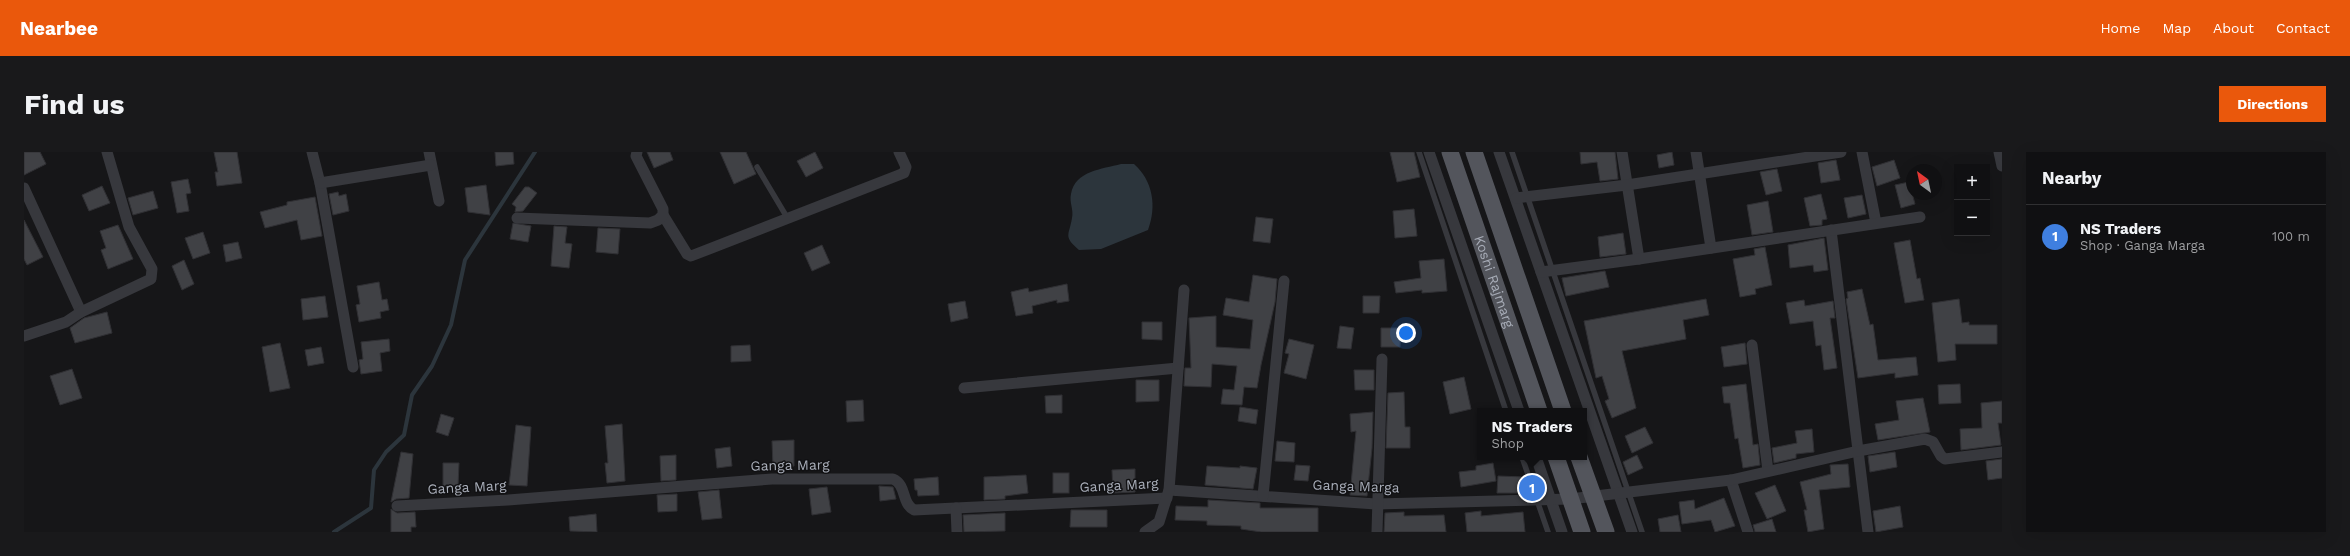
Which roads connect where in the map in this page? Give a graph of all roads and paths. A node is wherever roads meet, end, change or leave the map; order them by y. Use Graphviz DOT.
graph roads {
  1 [pos="107,152"];
  2 [pos="312,152"];
  3 [pos="429,152"];
  4 [pos="637,152"];
  5 [pos="899,152"];
  6 [pos="1419,152"];
  7 [pos="1429,152"];
  8 [pos="1450,152"];
  9 [pos="1474,152"];
  10 [pos="1499,152"];
  11 [pos="1512,152"];
  12 [pos="1622,152"];
  13 [pos="1696,152"];
  14 [pos="1841,152"];
  15 [pos="1862,152"];
  16 [pos="1999,152"];
  17 [pos="431,165"];
  18 [pos="2002,166"];
  19 [pos="757,167"];
  20 [pos="1699,174"];
  21 [pos="320,183"];
  22 [pos="1627,184"];
  23 [pos="24,188"];
  24 [pos="1522,198"];
  25 [pos="438,201"];
  26 [pos="663,215"];
  27 [pos="1920,217"];
  28 [pos="517,218"];
  29 [pos="788,219"];
  30 [pos="1876,223"];
  31 [pos="1831,230"];
  32 [pos="1711,248"];
  33 [pos="1639,259"];
  34 [pos="1552,270"];
  35 [pos="1541,272"];
  36 [pos="1284,281"];
  37 [pos="1184,290"];
  38 [pos="80,312"];
  39 [pos="24,336"];
  40 [pos="1752,345"];
  41 [pos="1382,359"];
  42 [pos="353,367"];
  43 [pos="1178,368"];
  44 [pos="964,388"];
  45 [pos="1505,408"];
  46 [pos="1518,408"];
  47 [pos="1539,408"];
  48 [pos="1562,408"];
  49 [pos="1858,451"];
  50 [pos="2002,452"];
  51 [pos="1523,460"];
  52 [pos="1537,460"];
  53 [pos="1557,460"];
  54 [pos="1580,460"];
  55 [pos="1768,471"];
  56 [pos="1731,480"];
  57 [pos="1623,493"];
  58 [pos="1168,494"];
  59 [pos="1263,496"];
  60 [pos="1593,497"];
  61 [pos="1536,499"];
  62 [pos="1551,499"];
  63 [pos="1570,499"];
  64 [pos="1376,504"];
  65 [pos="397,506"];
  66 [pos="956,508"];
  67 [pos="957,532"];
  68 [pos="1145,532"];
  69 [pos="1377,532"];
  70 [pos="1548,532"];
  71 [pos="1562,532"];
  72 [pos="1582,532"];
  73 [pos="1606,532"];
  74 [pos="1632,532"];
  75 [pos="1642,532"];
  76 [pos="1748,532"];
  77 [pos="1868,532"];
  1 -- 38 [label="street"];
  2 -- 21 [label="street"];
  3 -- 17 [label="street"];
  4 -- 26 [label="street"];
  5 -- 29 [label="street"];
  6 -- 45 [label="lane"];
  7 -- 46 [label="street"];
  8 -- 47 [label="main road, Koshi Rajmarg"];
  9 -- 48 [label="main road, Koshi Rajmarg"];
  10 -- 24 [label="street"];
  11 -- 24 [label="lane"];
  12 -- 22 [label="street"];
  13 -- 20 [label="street"];
  14 -- 20 [label="street"];
  15 -- 30 [label="street"];
  16 -- 18 [label="street"];
  17 -- 21 [label="street"];
  17 -- 25 [label="street"];
  19 -- 29 [label="lane"];
  20 -- 22 [label="street"];
  20 -- 32 [label="street"];
  21 -- 42 [label="street"];
  22 -- 24 [label="street"];
  22 -- 33 [label="street"];
  23 -- 38 [label="street"];
  24 -- 34 [label="lane"];
  24 -- 35 [label="street"];
  26 -- 28 [label="street"];
  26 -- 29 [label="street"];
  27 -- 30 [label="street"];
  30 -- 31 [label="street"];
  31 -- 32 [label="street"];
  31 -- 49 [label="street"];
  32 -- 33 [label="street"];
  33 -- 34 [label="street"];
  34 -- 35 [label="street"];
  34 -- 57 [label="lane"];
  35 -- 57 [label="street"];
  36 -- 59 [label="street"];
  37 -- 43 [label="street"];
  38 -- 39 [label="street"];
  40 -- 55 [label="street"];
  41 -- 64 [label="street"];
  43 -- 44 [label="street"];
  43 -- 58 [label="street"];
  49 -- 50 [label="street, Ganga Marga"];
  49 -- 55 [label="street, Ganga Marga"];
  49 -- 77 [label="street"];
  51 -- 61 [label="lane"];
  52 -- 62 [label="street"];
  53 -- 63 [label="main road"];
  54 -- 60 [label="main road"];
  55 -- 56 [label="street, Ganga Marga"];
  56 -- 57 [label="street, Ganga Marga"];
  56 -- 76 [label="street"];
  57 -- 60 [label="street, Ganga Marga"];
  57 -- 74 [label="street"];
  57 -- 75 [label="lane"];
  58 -- 59 [label="street, Ganga Marga"];
  58 -- 66 [label="street, Ganga Marg"];
  58 -- 68 [label="street"];
  59 -- 64 [label="street, Ganga Marga"];
  60 -- 63 [label="street, Ganga Marga"];
  60 -- 73 [label="main road"];
  61 -- 62 [label="street, Ganga Marga"];
  61 -- 64 [label="street, Ganga Marga"];
  61 -- 70 [label="lane"];
  62 -- 63 [label="street, Ganga Marga"];
  62 -- 71 [label="street"];
  63 -- 72 [label="main road"];
  64 -- 69 [label="street"];
  65 -- 66 [label="street, Ganga Marg"];
  66 -- 67 [label="street"];
}
